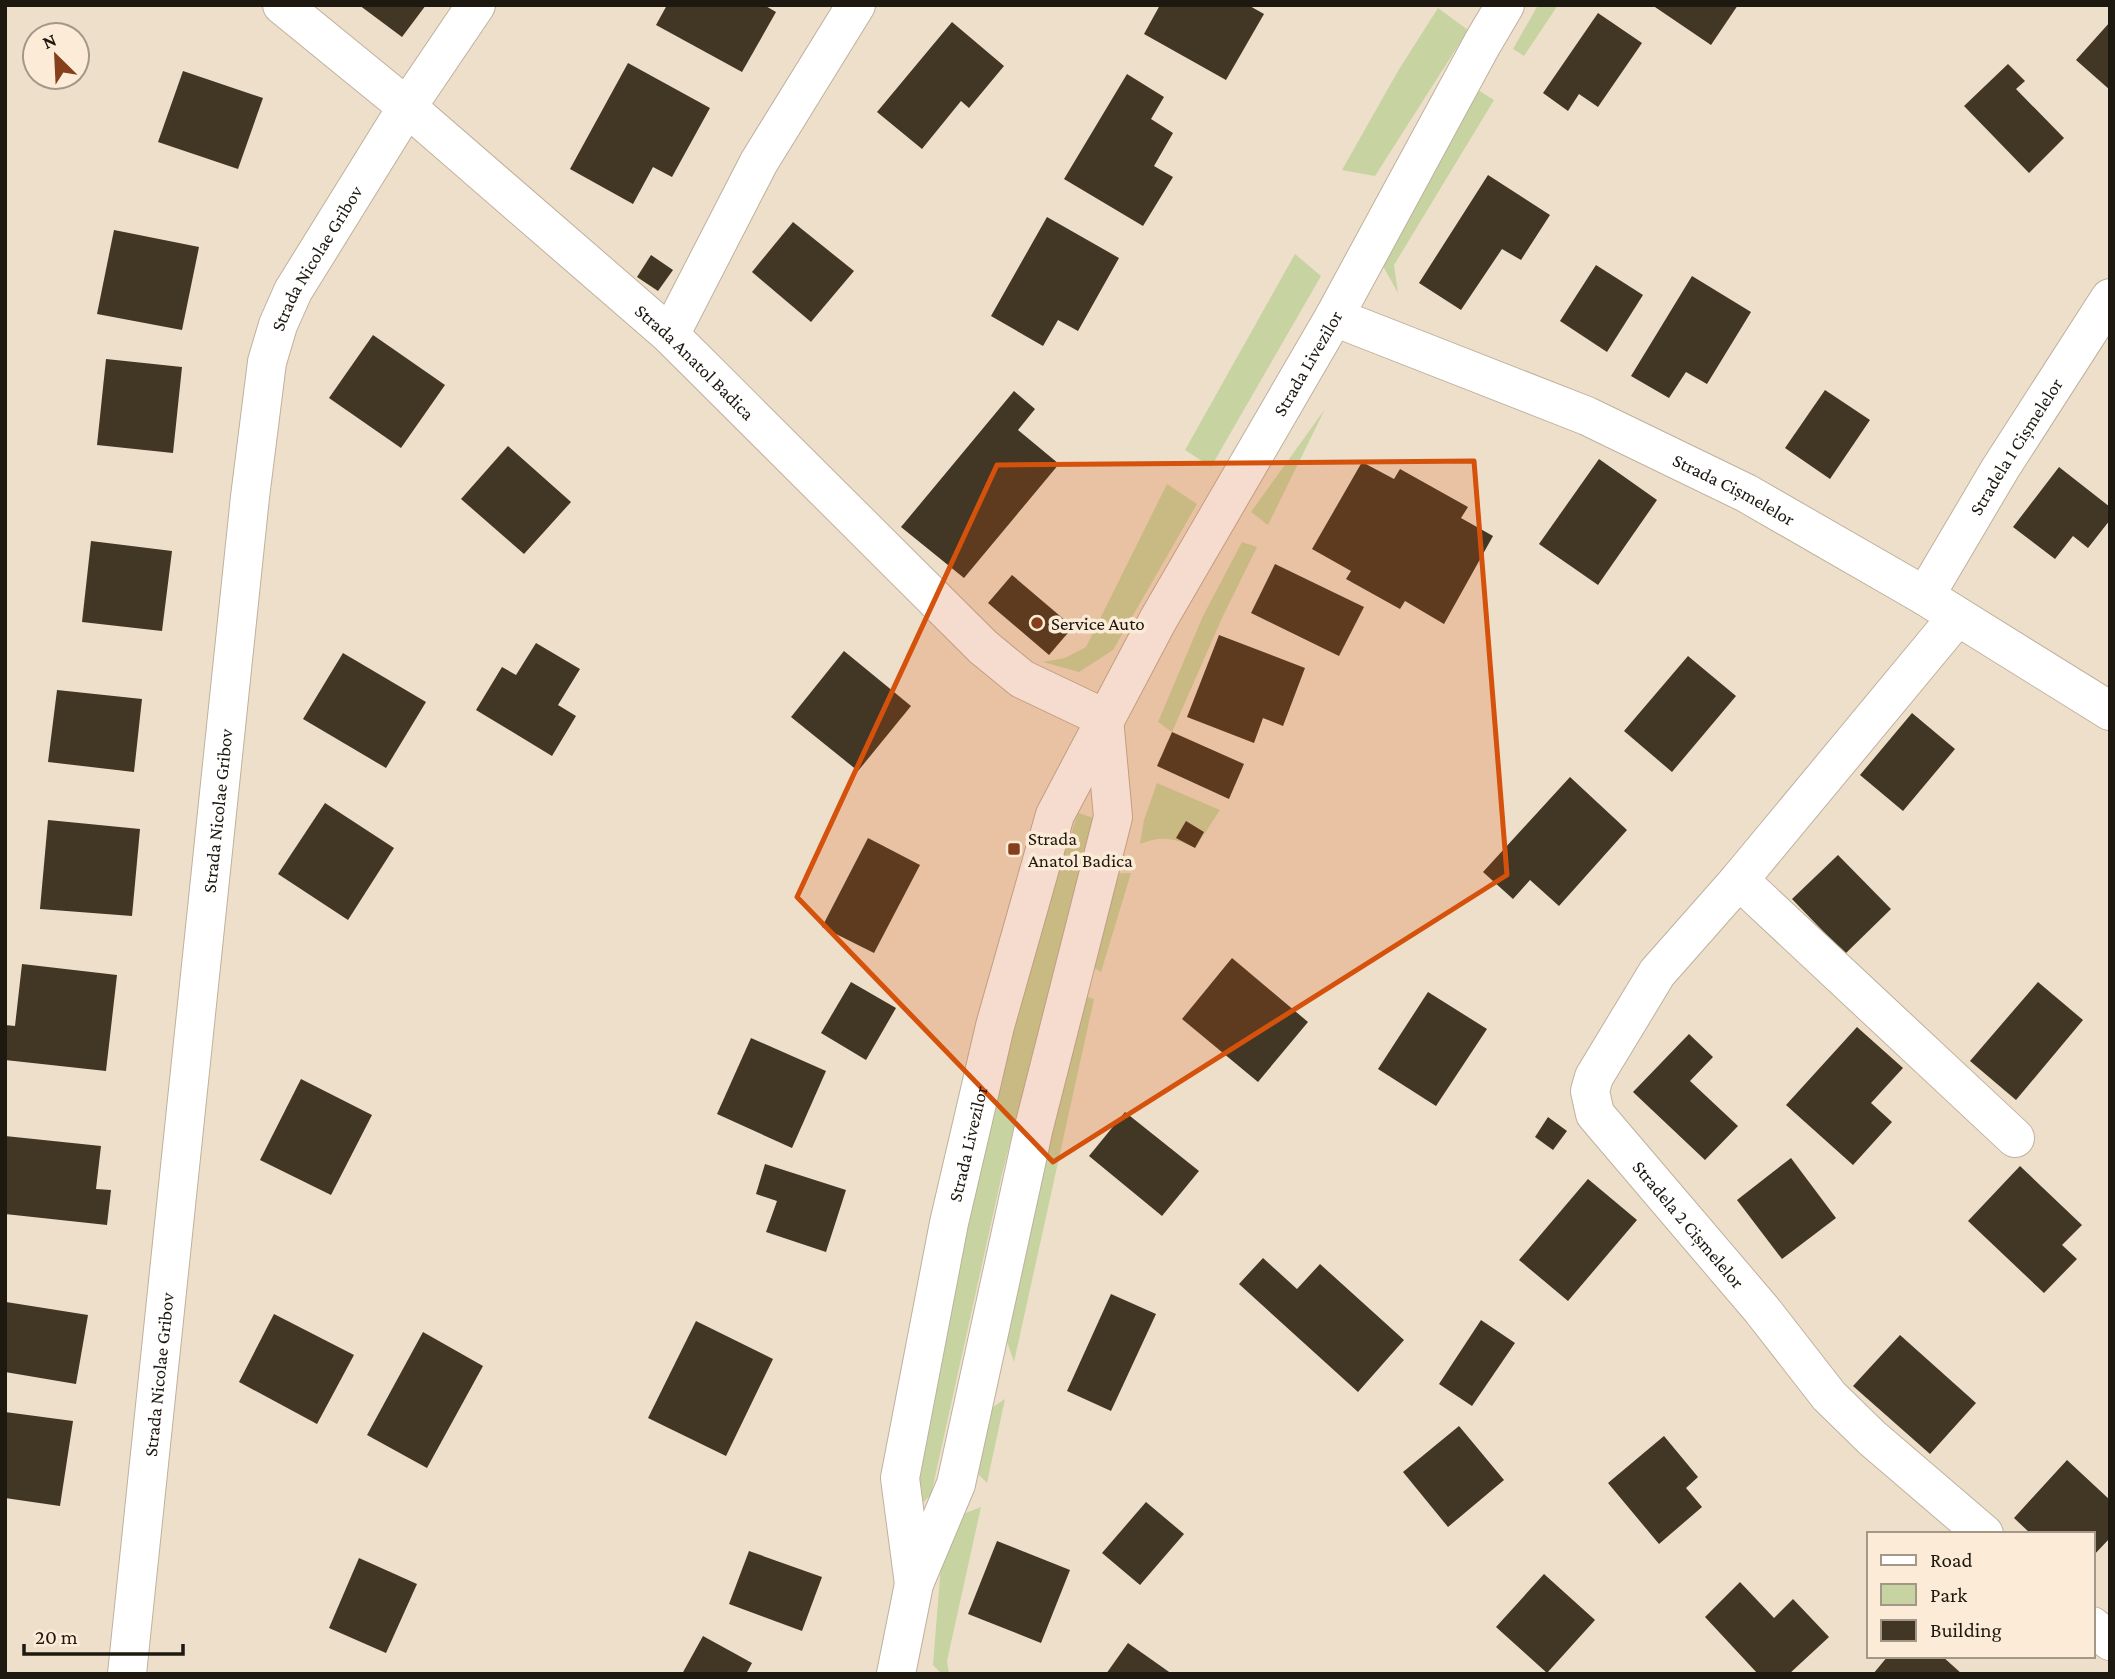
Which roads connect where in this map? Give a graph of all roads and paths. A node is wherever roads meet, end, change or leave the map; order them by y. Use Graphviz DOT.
graph roads {
  1 [pos="282,5"];
  2 [pos="476,5"];
  3 [pos="856,5"];
  4 [pos="1505,5"];
  5 [pos="407,107"];
  6 [pos="2110,298"];
  7 [pos="1334,317"];
  8 [pos="670,335"];
  9 [pos="1925,596"];
  10 [pos="1957,617"];
  11 [pos="2110,711"];
  12 [pos="1104,719"];
  13 [pos="1739,880"];
  14 [pos="2015,1138"];
  15 [pos="1982,1532"];
  16 [pos="914,1584"];
  17 [pos="2094,1628"];
  18 [pos="2110,1641"];
  19 [pos="127,1674"];
  20 [pos="896,1674"];
  1 -- 5 [label="street, Strada Anatol Badica"];
  2 -- 5 [label="street, Strada Nicolae Gribov"];
  3 -- 8 [label="street"];
  4 -- 7 [label="street, Strada Livezilor"];
  5 -- 8 [label="street, Strada Anatol Badica"];
  5 -- 19 [label="street, Strada Nicolae Gribov"];
  6 -- 9 [label="street, Stradela 1 Cișmelelor"];
  7 -- 9 [label="street, Strada Cișmelelor"];
  7 -- 12 [label="street, Strada Livezilor"];
  8 -- 12 [label="street, Strada Anatol Badica"];
  9 -- 10 [label="street, Strada Cișmelelor"];
  10 -- 11 [label="street, Strada Cișmelelor"];
  10 -- 13 [label="street, Stradela 2 Cișmelelor"];
  12 -- 16 [label="street, Strada Livezilor"];
  12 -- 16 [label="street, Strada Livezilor"];
  13 -- 14 [label="street"];
  13 -- 15 [label="street, Stradela 2 Cișmelelor"];
  16 -- 20 [label="street, Strada Livezilor"];
  17 -- 18 [label="street"];
}
